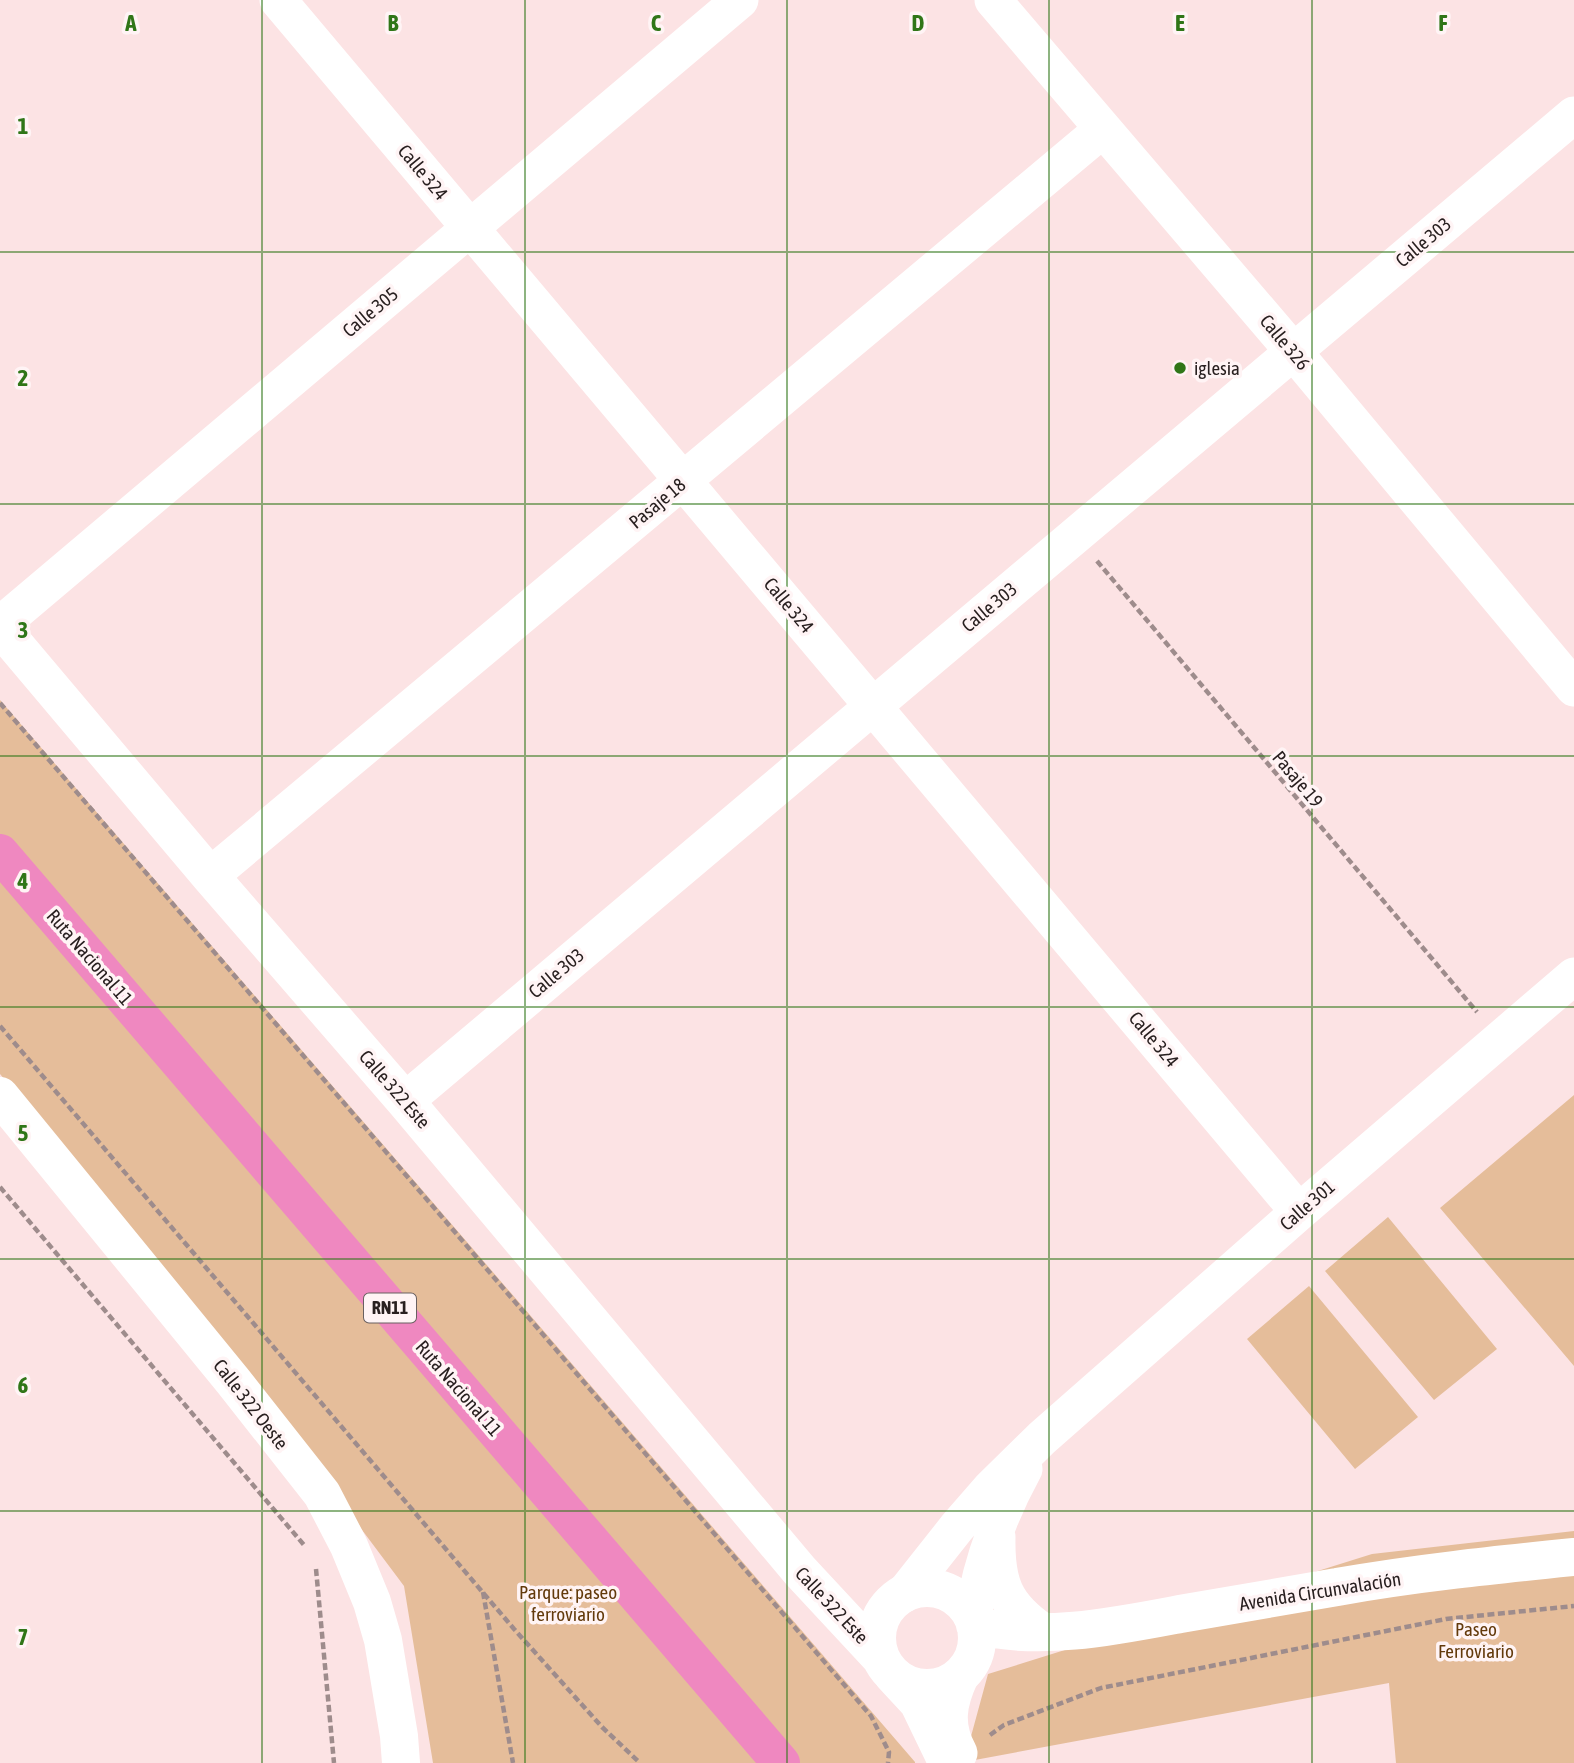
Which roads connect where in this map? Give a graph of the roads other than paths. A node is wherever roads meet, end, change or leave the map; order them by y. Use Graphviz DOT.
graph roads {
  1 [pos="740,0"];
  2 [pos="993,0"];
  3 [pos="282,2"];
  4 [pos="1574,115"];
  5 [pos="1103,129"];
  6 [pos="470,227"];
  7 [pos="1293,351"];
  8 [pos="683,480"];
  9 [pos="0,626"];
  10 [pos="1574,688"];
  11 [pos="873,705"];
  12 [pos="0,853"];
  13 [pos="210,876"];
  14 [pos="1574,976"];
  15 [pos="0,1096"];
  16 [pos="405,1101"];
  17 [pos="1299,1212"];
  18 [pos="1042,1438"];
  19 [pos="997,1527"];
  20 [pos="786,1554"];
  21 [pos="1574,1557"];
  22 [pos="899,1597"];
  23 [pos="974,1621"];
  24 [pos="1054,1631"];
  25 [pos="886,1666"];
  26 [pos="965,1671"];
  27 [pos="957,1761"];
  28 [pos="401,1763"];
  29 [pos="781,1763"];
  1 -- 6 [label="street, Calle 305"];
  2 -- 5 [label="street, Calle 326"];
  3 -- 6 [label="street, Calle 324"];
  4 -- 7 [label="street, Calle 303"];
  5 -- 7 [label="street, Calle 326"];
  5 -- 8 [label="street, Pasaje 18"];
  6 -- 8 [label="street, Calle 324"];
  6 -- 9 [label="street, Calle 305"];
  7 -- 10 [label="street, Calle 326"];
  7 -- 11 [label="street, Calle 303"];
  8 -- 11 [label="street, Calle 324"];
  8 -- 13 [label="street, Pasaje 18"];
  9 -- 13 [label="street, Calle 322 Este"];
  11 -- 16 [label="street, Calle 303"];
  11 -- 17 [label="street, Calle 324"];
  12 -- 29 [label="highway, Ruta Nacional 11 / RN11"];
  13 -- 16 [label="street, Calle 322 Este"];
  14 -- 17 [label="street, Calle 301"];
  15 -- 28 [label="street, Calle 322 Oeste"];
  16 -- 20 [label="street, Calle 322 Este"];
  17 -- 18 [label="street, Calle 301"];
  18 -- 19 [label="street, Calle 301"];
  18 -- 22 [label="street, Calle 301"];
  19 -- 23 [label="street, Calle 301"];
  19 -- 24 [label="street"];
  20 -- 22 [label="street, Calle 322 Este"];
  20 -- 25 [label="street, Calle 322 Este"];
  21 -- 24 [label="street, Avenida Circunvalación"];
  22 -- 23 [label="street"];
  22 -- 25 [label="street"];
  23 -- 24 [label="street, Avenida Circunvalación"];
  23 -- 26 [label="street"];
  24 -- 26 [label="street, Avenida Circunvalación"];
  25 -- 26 [label="street, Avenida Circunvalación"];
  25 -- 27 [label="street"];
  26 -- 27 [label="street"];
}
